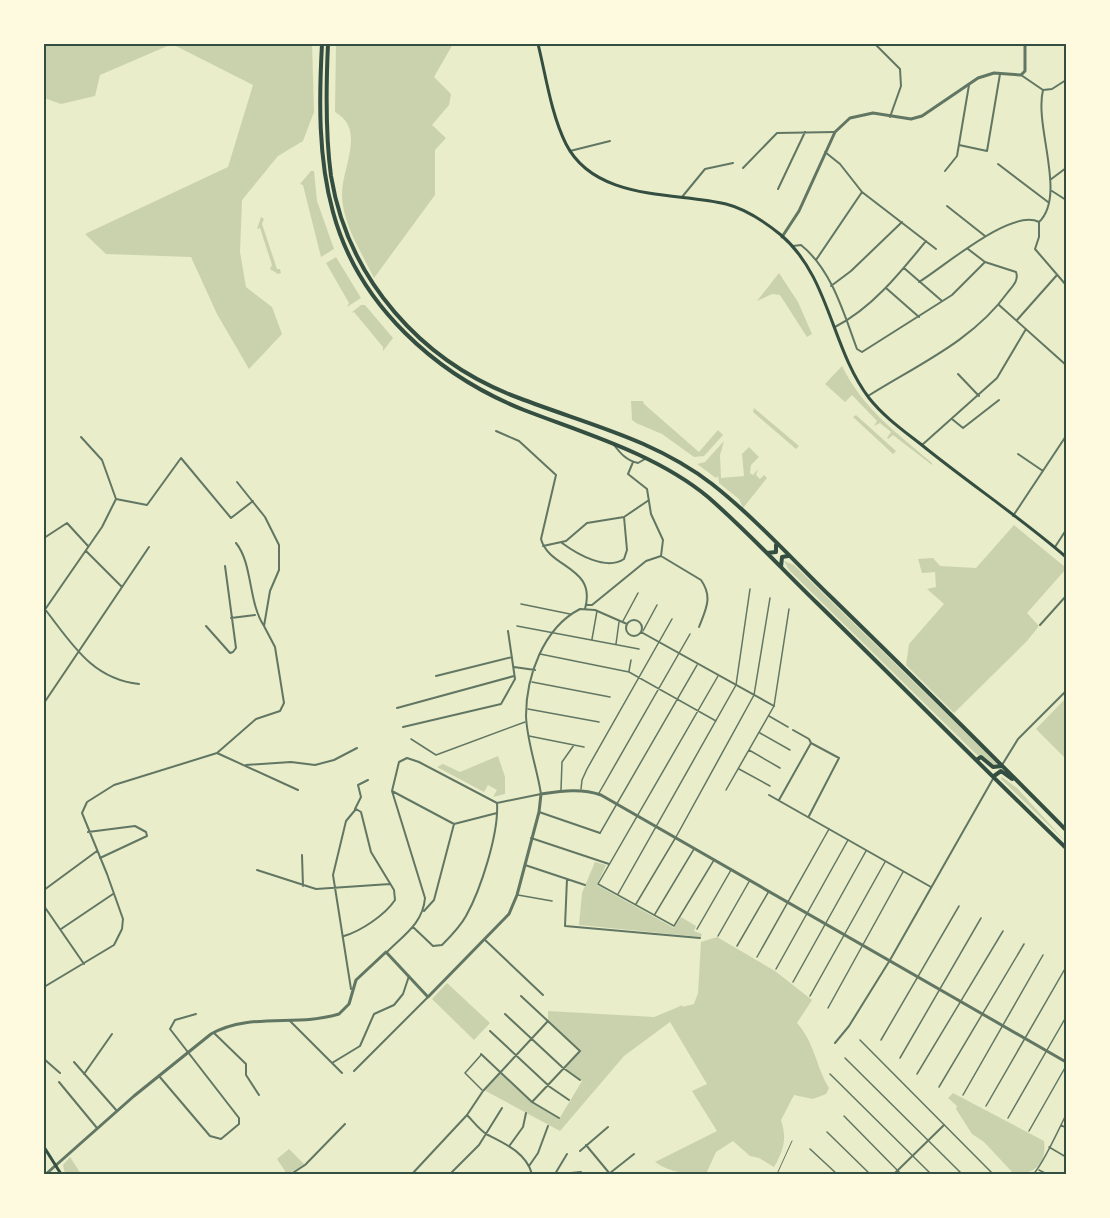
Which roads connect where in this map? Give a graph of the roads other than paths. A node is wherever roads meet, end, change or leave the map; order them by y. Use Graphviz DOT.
graph roads {
  1 [pos="322,44"];
  2 [pos="328,44"];
  3 [pos="538,44"];
  4 [pos="875,44"];
  5 [pos="1025,44"];
  6 [pos="1000,74"];
  7 [pos="1021,75"];
  8 [pos="1066,80"];
  9 [pos="970,82"];
  10 [pos="1043,90"];
  11 [pos="890,117"];
  12 [pos="805,132"];
  13 [pos="835,132"];
  14 [pos="610,141"];
  15 [pos="958,145"];
  16 [pos="570,151"];
  17 [pos="825,152"];
  18 [pos="733,163"];
  19 [pos="998,164"];
  20 [pos="743,168"];
  21 [pos="1066,168"];
  22 [pos="945,171"];
  23 [pos="1049,181"];
  24 [pos="778,189"];
  25 [pos="1052,191"];
  26 [pos="862,192"];
  27 [pos="682,197"];
  28 [pos="1066,200"];
  29 [pos="1048,202"];
  30 [pos="947,206"];
  31 [pos="902,222"];
  32 [pos="1039,222"];
  33 [pos="985,236"];
  34 [pos="782,237"];
  35 [pos="926,241"];
  36 [pos="790,246"];
  37 [pos="936,249"];
  38 [pos="968,249"];
  39 [pos="816,260"];
  40 [pos="985,262"];
  41 [pos="904,268"];
  42 [pos="1057,275"];
  43 [pos="919,282"];
  44 [pos="1066,285"];
  45 [pos="831,286"];
  46 [pos="886,288"];
  47 [pos="942,301"];
  48 [pos="999,305"];
  49 [pos="919,317"];
  50 [pos="1017,320"];
  51 [pos="847,321"];
  52 [pos="835,327"];
  53 [pos="1026,329"];
  54 [pos="1066,365"];
  55 [pos="958,374"];
  56 [pos="868,396"];
  57 [pos="979,397"];
  58 [pos="999,400"];
  59 [pos="952,419"];
  60 [pos="496,431"];
  61 [pos="1066,436"];
  62 [pos="81,437"];
  63 [pos="614,445"];
  64 [pos="922,445"];
  65 [pos="1018,453"];
  66 [pos="645,459"];
  67 [pos="633,462"];
  68 [pos="1043,471"];
  69 [pos="237,482"];
  70 [pos="116,499"];
  71 [pos="649,500"];
  72 [pos="253,501"];
  73 [pos="1013,516"];
  74 [pos="624,517"];
  75 [pos="1066,530"];
  76 [pos="44,531"];
  77 [pos="47,535"];
  78 [pos="44,538"];
  79 [pos="236,543"];
  80 [pos="561,543"];
  81 [pos="775,543"];
  82 [pos="543,546"];
  83 [pos="89,547"];
  84 [pos="148,547"];
  85 [pos="1055,547"];
  86 [pos="86,551"];
  87 [pos="766,553"];
  88 [pos="661,556"];
  89 [pos="791,558"];
  90 [pos="1066,558"];
  91 [pos="225,566"];
  92 [pos="782,568"];
  93 [pos="122,587"];
  94 [pos="750,589"];
  95 [pos="638,593"];
  96 [pos="1066,596"];
  97 [pos="770,598"];
  98 [pos="521,604"];
  99 [pos="657,605"];
  100 [pos="586,607"];
  101 [pos="44,609"];
  102 [pos="789,609"];
  103 [pos="597,611"];
  104 [pos="256,615"];
  105 [pos="571,615"];
  106 [pos="231,618"];
  107 [pos="672,619"];
  108 [pos="621,621"];
  109 [pos="627,624"];
  110 [pos="1040,624"];
  111 [pos="206,626"];
  112 [pos="264,626"];
  113 [pos="517,626"];
  114 [pos="699,627"];
  115 [pos="508,631"];
  116 [pos="642,632"];
  117 [pos="554,633"];
  118 [pos="690,634"];
  119 [pos="592,640"];
  120 [pos="659,642"];
  121 [pos="616,644"];
  122 [pos="639,649"];
  123 [pos="78,652"];
  124 [pos="539,654"];
  125 [pos="679,654"];
  126 [pos="512,657"];
  127 [pos="631,660"];
  128 [pos="698,665"];
  129 [pos="514,667"];
  130 [pos="535,670"];
  131 [pos="628,672"];
  132 [pos="436,676"];
  133 [pos="514,676"];
  134 [pos="718,676"];
  135 [pos="639,678"];
  136 [pos="532,682"];
  137 [pos="139,684"];
  138 [pos="736,685"];
  139 [pos="659,689"];
  140 [pos="1066,691"];
  141 [pos="754,695"];
  142 [pos="610,697"];
  143 [pos="678,699"];
  144 [pos="44,703"];
  145 [pos="774,705"];
  146 [pos="397,708"];
  147 [pos="527,708"];
  148 [pos="698,710"];
  149 [pos="768,716"];
  150 [pos="527,721"];
  151 [pos="716,721"];
  152 [pos="599,722"];
  153 [pos="403,727"];
  154 [pos="788,727"];
  155 [pos="793,730"];
  156 [pos="759,732"];
  157 [pos="529,736"];
  158 [pos="411,739"];
  159 [pos="811,743"];
  160 [pos="574,745"];
  161 [pos="584,747"];
  162 [pos="357,748"];
  163 [pos="749,750"];
  164 [pos="790,750"];
  165 [pos="217,753"];
  166 [pos="976,760"];
  167 [pos="246,765"];
  168 [pos="1002,766"];
  169 [pos="780,768"];
  170 [pos="738,769"];
  171 [pos="994,777"];
  172 [pos="368,780"];
  173 [pos="770,786"];
  174 [pos="298,790"];
  175 [pos="581,790"];
  176 [pos="726,790"];
  177 [pos="392,791"];
  178 [pos="561,791"];
  179 [pos="542,794"];
  180 [pos="598,794"];
  181 [pos="769,795"];
  182 [pos="779,800"];
  183 [pos="497,803"];
  184 [pos="1039,803"];
  185 [pos="617,804"];
  186 [pos="354,811"];
  187 [pos="539,812"];
  188 [pos="498,813"];
  189 [pos="638,815"];
  190 [pos="809,816"];
  191 [pos="454,824"];
  192 [pos="657,827"];
  193 [pos="830,828"];
  194 [pos="1066,830"];
  195 [pos="88,832"];
  196 [pos="600,834"];
  197 [pos="676,837"];
  198 [pos="531,838"];
  199 [pos="848,839"];
  200 [pos="694,848"];
  201 [pos="1066,848"];
  202 [pos="867,850"];
  203 [pos="97,851"];
  204 [pos="302,855"];
  205 [pos="100,858"];
  206 [pos="714,859"];
  207 [pos="885,861"];
  208 [pos="609,864"];
  209 [pos="524,865"];
  210 [pos="732,869"];
  211 [pos="256,870"];
  212 [pos="904,871"];
  213 [pos="567,879"];
  214 [pos="750,879"];
  215 [pos="390,884"];
  216 [pos="585,885"];
  217 [pos="303,886"];
  218 [pos="931,887"];
  219 [pos="335,888"];
  220 [pos="44,890"];
  221 [pos="769,890"];
  222 [pos="114,893"];
  223 [pos="517,895"];
  224 [pos="618,895"];
  225 [pos="552,901"];
  226 [pos="788,902"];
  227 [pos="636,905"];
  228 [pos="44,906"];
  229 [pos="959,906"];
  230 [pos="424,911"];
  231 [pos="807,912"];
  232 [pos="654,915"];
  233 [pos="981,918"];
  234 [pos="825,923"];
  235 [pos="413,927"];
  236 [pos="61,929"];
  237 [pos="697,929"];
  238 [pos="1003,931"];
  239 [pos="846,934"];
  240 [pos="344,936"];
  241 [pos="718,936"];
  242 [pos="700,938"];
  243 [pos="485,940"];
  244 [pos="1024,944"];
  245 [pos="864,945"];
  246 [pos="737,946"];
  247 [pos="386,952"];
  248 [pos="1043,955"];
  249 [pos="757,957"];
  250 [pos="890,960"];
  251 [pos="84,964"];
  252 [pos="1066,967"];
  253 [pos="776,969"];
  254 [pos="409,976"];
  255 [pos="918,976"];
  256 [pos="793,982"];
  257 [pos="44,987"];
  258 [pos="351,989"];
  259 [pos="940,989"];
  260 [pos="543,995"];
  261 [pos="521,996"];
  262 [pos="810,996"];
  263 [pos="428,997"];
  264 [pos="961,1002"];
  265 [pos="828,1008"];
  266 [pos="196,1014"];
  267 [pos="504,1014"];
  268 [pos="981,1014"];
  269 [pos="1066,1017"];
  270 [pos="289,1020"];
  271 [pos="548,1021"];
  272 [pos="1003,1026"];
  273 [pos="490,1031"];
  274 [pos="214,1033"];
  275 [pos="112,1034"];
  276 [pos="1025,1038"];
  277 [pos="531,1039"];
  278 [pos="860,1040"];
  279 [pos="881,1040"];
  280 [pos="835,1043"];
  281 [pos="1047,1051"];
  282 [pos="188,1052"];
  283 [pos="481,1054"];
  284 [pos="516,1055"];
  285 [pos="845,1058"];
  286 [pos="900,1058"];
  287 [pos="44,1059"];
  288 [pos="74,1062"];
  289 [pos="332,1063"];
  290 [pos="1066,1064"];
  291 [pos="564,1069"];
  292 [pos="354,1071"];
  293 [pos="500,1072"];
  294 [pos="60,1073"];
  295 [pos="342,1073"];
  296 [pos="83,1074"];
  297 [pos="830,1074"];
  298 [pos="917,1074"];
  299 [pos="159,1076"];
  300 [pos="580,1080"];
  301 [pos="59,1082"];
  302 [pos="548,1085"];
  303 [pos="939,1088"];
  304 [pos="483,1091"];
  305 [pos="259,1095"];
  306 [pos="963,1095"];
  307 [pos="569,1100"];
  308 [pos="532,1102"];
  309 [pos="986,1106"];
  310 [pos="502,1108"];
  311 [pos="117,1111"];
  312 [pos="526,1113"];
  313 [pos="467,1115"];
  314 [pos="1066,1115"];
  315 [pos="844,1116"];
  316 [pos="559,1118"];
  317 [pos="1008,1118"];
  318 [pos="345,1124"];
  319 [pos="944,1125"];
  320 [pos="1060,1125"];
  321 [pos="548,1126"];
  322 [pos="608,1127"];
  323 [pos="97,1128"];
  324 [pos="1066,1128"];
  325 [pos="1029,1131"];
  326 [pos="827,1132"];
  327 [pos="487,1134"];
  328 [pos="929,1140"];
  329 [pos="792,1141"];
  330 [pos="586,1145"];
  331 [pos="510,1146"];
  332 [pos="1048,1146"];
  333 [pos="44,1147"];
  334 [pos="810,1149"];
  335 [pos="580,1150"];
  336 [pos="567,1154"];
  337 [pos="634,1154"];
  338 [pos="913,1156"];
  339 [pos="1066,1157"];
  340 [pos="57,1165"];
  341 [pos="529,1166"];
  342 [pos="1039,1169"];
  343 [pos="898,1171"];
  344 [pos="581,1172"];
  345 [pos="46,1174"];
  346 [pos="61,1174"];
  347 [pos="291,1174"];
  348 [pos="412,1174"];
  349 [pos="450,1174"];
  350 [pos="532,1174"];
  351 [pos="555,1174"];
  352 [pos="561,1174"];
  353 [pos="610,1174"];
  354 [pos="777,1174"];
  355 [pos="837,1174"];
  356 [pos="870,1174"];
  357 [pos="894,1174"];
  358 [pos="901,1174"];
  359 [pos="931,1174"];
  360 [pos="962,1174"];
  361 [pos="993,1174"];
  362 [pos="1033,1174"];
  363 [pos="1047,1174"];
  1 -- 63 [label="highway"];
  2 -- 81 [label="highway"];
  3 -- 16 [label="main road"];
  4 -- 11 [label="street"];
  5 -- 7 [label="street"];
  6 -- 7 [label="street"];
  6 -- 9 [label="street"];
  6 -- 15 [label="street"];
  7 -- 10 [label="street"];
  8 -- 10 [label="street"];
  9 -- 11 [label="street"];
  9 -- 15 [label="street"];
  10 -- 23 [label="street"];
  11 -- 13 [label="street"];
  12 -- 13 [label="street"];
  12 -- 20 [label="street"];
  12 -- 24 [label="street"];
  13 -- 17 [label="street"];
  14 -- 16 [label="street"];
  15 -- 22 [label="street"];
  16 -- 27 [label="main road"];
  17 -- 26 [label="street"];
  17 -- 34 [label="street"];
  18 -- 27 [label="street"];
  19 -- 29 [label="street"];
  21 -- 23 [label="street"];
  23 -- 25 [label="street"];
  25 -- 28 [label="street"];
  25 -- 29 [label="street"];
  26 -- 31 [label="street"];
  26 -- 39 [label="street"];
  27 -- 34 [label="main road"];
  29 -- 32 [label="street"];
  30 -- 33 [label="street"];
  31 -- 35 [label="street"];
  31 -- 45 [label="street"];
  32 -- 33 [label="street"];
  32 -- 42 [label="street"];
  33 -- 38 [label="street"];
  34 -- 36 [label="main road"];
  35 -- 37 [label="street"];
  35 -- 41 [label="street"];
  36 -- 39 [label="street"];
  36 -- 52 [label="main road"];
  38 -- 40 [label="street"];
  38 -- 43 [label="street"];
  39 -- 45 [label="street"];
  40 -- 47 [label="street"];
  40 -- 48 [label="street"];
  41 -- 43 [label="street"];
  41 -- 46 [label="street"];
  42 -- 44 [label="street"];
  42 -- 50 [label="street"];
  43 -- 47 [label="street"];
  45 -- 51 [label="street"];
  46 -- 49 [label="street"];
  46 -- 51 [label="street"];
  47 -- 49 [label="street"];
  48 -- 50 [label="street"];
  48 -- 56 [label="street"];
  49 -- 51 [label="street"];
  50 -- 53 [label="street"];
  51 -- 52 [label="street"];
  52 -- 56 [label="main road"];
  53 -- 54 [label="street"];
  53 -- 57 [label="street"];
  55 -- 57 [label="street"];
  56 -- 64 [label="main road"];
  57 -- 59 [label="street"];
  58 -- 59 [label="street"];
  59 -- 64 [label="street"];
  60 -- 82 [label="street"];
  61 -- 68 [label="street"];
  62 -- 70 [label="street"];
  63 -- 66 [label="highway"];
  63 -- 67 [label="street"];
  64 -- 73 [label="main road"];
  65 -- 68 [label="street"];
  66 -- 67 [label="street"];
  66 -- 87 [label="highway"];
  67 -- 71 [label="street"];
  68 -- 73 [label="street"];
  69 -- 72 [label="street"];
  70 -- 72 [label="street"];
  70 -- 83 [label="street"];
  71 -- 74 [label="street"];
  71 -- 88 [label="street"];
  72 -- 112 [label="street"];
  73 -- 85 [label="main road"];
  74 -- 80 [label="street"];
  74 -- 80 [label="street"];
  75 -- 85 [label="street"];
  76 -- 77 [label="street"];
  77 -- 78 [label="street"];
  77 -- 83 [label="street"];
  79 -- 104 [label="street"];
  80 -- 82 [label="street"];
  81 -- 87 [label="highway"];
  81 -- 89 [label="highway"];
  82 -- 100 [label="street"];
  83 -- 86 [label="street"];
  84 -- 93 [label="street"];
  85 -- 90 [label="main road"];
  86 -- 93 [label="street"];
  86 -- 101 [label="street"];
  87 -- 92 [label="highway"];
  88 -- 100 [label="street"];
  88 -- 114 [label="street"];
  89 -- 92 [label="highway"];
  89 -- 168 [label="highway"];
  91 -- 106 [label="street"];
  92 -- 166 [label="highway"];
  93 -- 123 [label="street"];
  94 -- 138 [label="street"];
  95 -- 108 [label="street"];
  96 -- 110 [label="street"];
  97 -- 141 [label="street"];
  98 -- 105 [label="street"];
  99 -- 116 [label="street"];
  100 -- 103 [label="street"];
  100 -- 105 [label="street"];
  101 -- 123 [label="street"];
  102 -- 145 [label="street"];
  103 -- 108 [label="street"];
  103 -- 119 [label="street"];
  104 -- 106 [label="street"];
  104 -- 112 [label="street"];
  105 -- 117 [label="street"];
  106 -- 111 [label="street"];
  107 -- 120 [label="street"];
  108 -- 109 [label="street"];
  108 -- 121 [label="street"];
  109 -- 116 [label="street"];
  109 -- 116 [label="street"];
  112 -- 165 [label="street"];
  113 -- 117 [label="street"];
  115 -- 126 [label="street"];
  116 -- 120 [label="street"];
  117 -- 119 [label="street"];
  117 -- 124 [label="street"];
  118 -- 125 [label="street"];
  119 -- 121 [label="street"];
  120 -- 125 [label="street"];
  120 -- 135 [label="street"];
  121 -- 122 [label="street"];
  123 -- 137 [label="street"];
  123 -- 144 [label="street"];
  124 -- 130 [label="street"];
  124 -- 131 [label="street"];
  125 -- 128 [label="street"];
  125 -- 139 [label="street"];
  126 -- 129 [label="street"];
  126 -- 132 [label="street"];
  127 -- 131 [label="street"];
  128 -- 134 [label="street"];
  128 -- 143 [label="street"];
  129 -- 130 [label="street"];
  129 -- 133 [label="street"];
  130 -- 136 [label="street"];
  131 -- 135 [label="street"];
  133 -- 146 [label="street"];
  133 -- 153 [label="street"];
  134 -- 138 [label="street"];
  134 -- 148 [label="street"];
  135 -- 139 [label="street"];
  135 -- 175 [label="street"];
  136 -- 142 [label="street"];
  136 -- 147 [label="street"];
  138 -- 141 [label="street"];
  138 -- 151 [label="street"];
  139 -- 143 [label="street"];
  139 -- 180 [label="street"];
  140 -- 168 [label="street"];
  141 -- 145 [label="street"];
  141 -- 197 [label="street"];
  143 -- 148 [label="street"];
  143 -- 185 [label="street"];
  145 -- 149 [label="street"];
  147 -- 150 [label="street"];
  147 -- 152 [label="street"];
  148 -- 151 [label="street"];
  148 -- 189 [label="street"];
  149 -- 154 [label="street"];
  149 -- 156 [label="street"];
  150 -- 157 [label="street"];
  150 -- 158 [label="street"];
  151 -- 192 [label="street"];
  155 -- 159 [label="street"];
  156 -- 163 [label="street"];
  156 -- 164 [label="street"];
  157 -- 160 [label="street"];
  157 -- 179 [label="street"];
  159 -- 182 [label="street"];
  159 -- 190 [label="street"];
  160 -- 161 [label="street"];
  160 -- 178 [label="street"];
  162 -- 167 [label="street"];
  163 -- 169 [label="street"];
  163 -- 170 [label="street"];
  165 -- 167 [label="street"];
  165 -- 195 [label="street"];
  166 -- 168 [label="highway"];
  166 -- 171 [label="highway"];
  167 -- 174 [label="street"];
  168 -- 184 [label="highway"];
  170 -- 173 [label="street"];
  170 -- 176 [label="street"];
  171 -- 184 [label="highway"];
  171 -- 201 [label="highway"];
  171 -- 218 [label="street"];
  172 -- 186 [label="street"];
  175 -- 178 [label="street"];
  175 -- 180 [label="street"];
  177 -- 183 [label="street"];
  177 -- 191 [label="street"];
  177 -- 230 [label="street"];
  178 -- 179 [label="street"];
  179 -- 183 [label="street"];
  179 -- 187 [label="street"];
  180 -- 185 [label="street"];
  181 -- 182 [label="street"];
  182 -- 190 [label="street"];
  183 -- 188 [label="street"];
  184 -- 194 [label="highway"];
  185 -- 189 [label="street"];
  185 -- 196 [label="street"];
  186 -- 215 [label="street"];
  186 -- 219 [label="street"];
  187 -- 196 [label="street"];
  187 -- 198 [label="street"];
  188 -- 191 [label="street"];
  188 -- 235 [label="street"];
  189 -- 192 [label="street"];
  189 -- 208 [label="street"];
  190 -- 193 [label="street"];
  191 -- 230 [label="street"];
  192 -- 197 [label="street"];
  192 -- 224 [label="street"];
  193 -- 199 [label="street"];
  193 -- 226 [label="street"];
  195 -- 203 [label="street"];
  195 -- 205 [label="street"];
  197 -- 200 [label="street"];
  197 -- 227 [label="street"];
  198 -- 208 [label="street"];
  198 -- 209 [label="street"];
  199 -- 202 [label="street"];
  199 -- 231 [label="street"];
  200 -- 206 [label="street"];
  200 -- 232 [label="street"];
  202 -- 207 [label="street"];
  202 -- 234 [label="street"];
  203 -- 205 [label="street"];
  203 -- 220 [label="street"];
  204 -- 217 [label="street"];
  205 -- 222 [label="street"];
  206 -- 210 [label="street"];
  206 -- 232 [label="street"];
  207 -- 212 [label="street"];
  207 -- 239 [label="street"];
  208 -- 224 [label="street"];
  209 -- 213 [label="street"];
  209 -- 223 [label="street"];
  210 -- 214 [label="street"];
  210 -- 237 [label="street"];
  211 -- 217 [label="street"];
  212 -- 218 [label="street"];
  212 -- 245 [label="street"];
  213 -- 216 [label="street"];
  213 -- 242 [label="street"];
  214 -- 221 [label="street"];
  214 -- 241 [label="street"];
  215 -- 219 [label="street"];
  215 -- 240 [label="street"];
  217 -- 219 [label="street"];
  218 -- 250 [label="street"];
  219 -- 240 [label="street"];
  221 -- 226 [label="street"];
  221 -- 246 [label="street"];
  222 -- 236 [label="street"];
  222 -- 251 [label="street"];
  223 -- 225 [label="street"];
  223 -- 243 [label="street"];
  224 -- 227 [label="street"];
  226 -- 231 [label="street"];
  226 -- 249 [label="street"];
  227 -- 232 [label="street"];
  228 -- 236 [label="street"];
  229 -- 255 [label="street"];
  230 -- 235 [label="street"];
  231 -- 234 [label="street"];
  231 -- 253 [label="street"];
  233 -- 259 [label="street"];
  234 -- 239 [label="street"];
  234 -- 256 [label="street"];
  235 -- 247 [label="street"];
  236 -- 251 [label="street"];
  238 -- 264 [label="street"];
  239 -- 245 [label="street"];
  239 -- 262 [label="street"];
  240 -- 258 [label="street"];
  243 -- 260 [label="street"];
  243 -- 263 [label="street"];
  244 -- 268 [label="street"];
  245 -- 250 [label="street"];
  245 -- 265 [label="street"];
  247 -- 254 [label="street"];
  247 -- 258 [label="street"];
  248 -- 272 [label="street"];
  250 -- 255 [label="street"];
  250 -- 280 [label="street"];
  251 -- 257 [label="street"];
  252 -- 276 [label="street"];
  254 -- 263 [label="street"];
  254 -- 289 [label="street"];
  255 -- 259 [label="street"];
  255 -- 279 [label="street"];
  258 -- 270 [label="street"];
  259 -- 264 [label="street"];
  259 -- 286 [label="street"];
  261 -- 271 [label="street"];
  263 -- 292 [label="street"];
  264 -- 268 [label="street"];
  264 -- 298 [label="street"];
  266 -- 282 [label="street"];
  267 -- 277 [label="street"];
  268 -- 272 [label="street"];
  268 -- 303 [label="street"];
  269 -- 281 [label="street"];
  270 -- 274 [label="street"];
  270 -- 289 [label="street"];
  271 -- 277 [label="street"];
  271 -- 291 [label="street"];
  272 -- 276 [label="street"];
  272 -- 306 [label="street"];
  273 -- 284 [label="street"];
  274 -- 282 [label="street"];
  274 -- 305 [label="street"];
  275 -- 296 [label="street"];
  276 -- 281 [label="street"];
  276 -- 309 [label="street"];
  277 -- 284 [label="street"];
  277 -- 291 [label="street"];
  278 -- 319 [label="street"];
  281 -- 290 [label="street"];
  281 -- 317 [label="street"];
  282 -- 299 [label="street"];
  282 -- 299 [label="street"];
  283 -- 293 [label="street"];
  283 -- 304 [label="street"];
  284 -- 293 [label="street"];
  284 -- 302 [label="street"];
  285 -- 328 [label="street"];
  287 -- 294 [label="street"];
  288 -- 296 [label="street"];
  289 -- 295 [label="street"];
  290 -- 325 [label="street"];
  291 -- 300 [label="street"];
  291 -- 302 [label="street"];
  293 -- 304 [label="street"];
  293 -- 308 [label="street"];
  296 -- 311 [label="street"];
  297 -- 338 [label="street"];
  299 -- 311 [label="street"];
  301 -- 323 [label="street"];
  302 -- 307 [label="street"];
  302 -- 308 [label="street"];
  304 -- 313 [label="street"];
  308 -- 316 [label="street"];
  310 -- 327 [label="street"];
  311 -- 323 [label="street"];
  312 -- 331 [label="street"];
  313 -- 327 [label="street"];
  313 -- 348 [label="street"];
  314 -- 320 [label="street"];
  315 -- 343 [label="street"];
  318 -- 347 [label="street"];
  319 -- 328 [label="street"];
  319 -- 361 [label="street"];
  320 -- 324 [label="street"];
  320 -- 332 [label="street"];
  321 -- 341 [label="street"];
  322 -- 330 [label="street"];
  323 -- 340 [label="street"];
  326 -- 356 [label="street"];
  327 -- 331 [label="street"];
  327 -- 349 [label="street"];
  328 -- 338 [label="street"];
  328 -- 360 [label="street"];
  329 -- 354 [label="lane"];
  330 -- 335 [label="street"];
  330 -- 353 [label="street"];
  331 -- 341 [label="street"];
  332 -- 339 [label="street"];
  332 -- 342 [label="street"];
  333 -- 340 [label="main road"];
  334 -- 355 [label="street"];
  336 -- 351 [label="street"];
  337 -- 353 [label="street"];
  338 -- 343 [label="street"];
  338 -- 359 [label="street"];
  340 -- 345 [label="street"];
  340 -- 346 [label="main road"];
  341 -- 350 [label="street"];
  342 -- 362 [label="street"];
  342 -- 363 [label="street"];
  343 -- 357 [label="street"];
  343 -- 358 [label="street"];
  344 -- 352 [label="street"];
}
